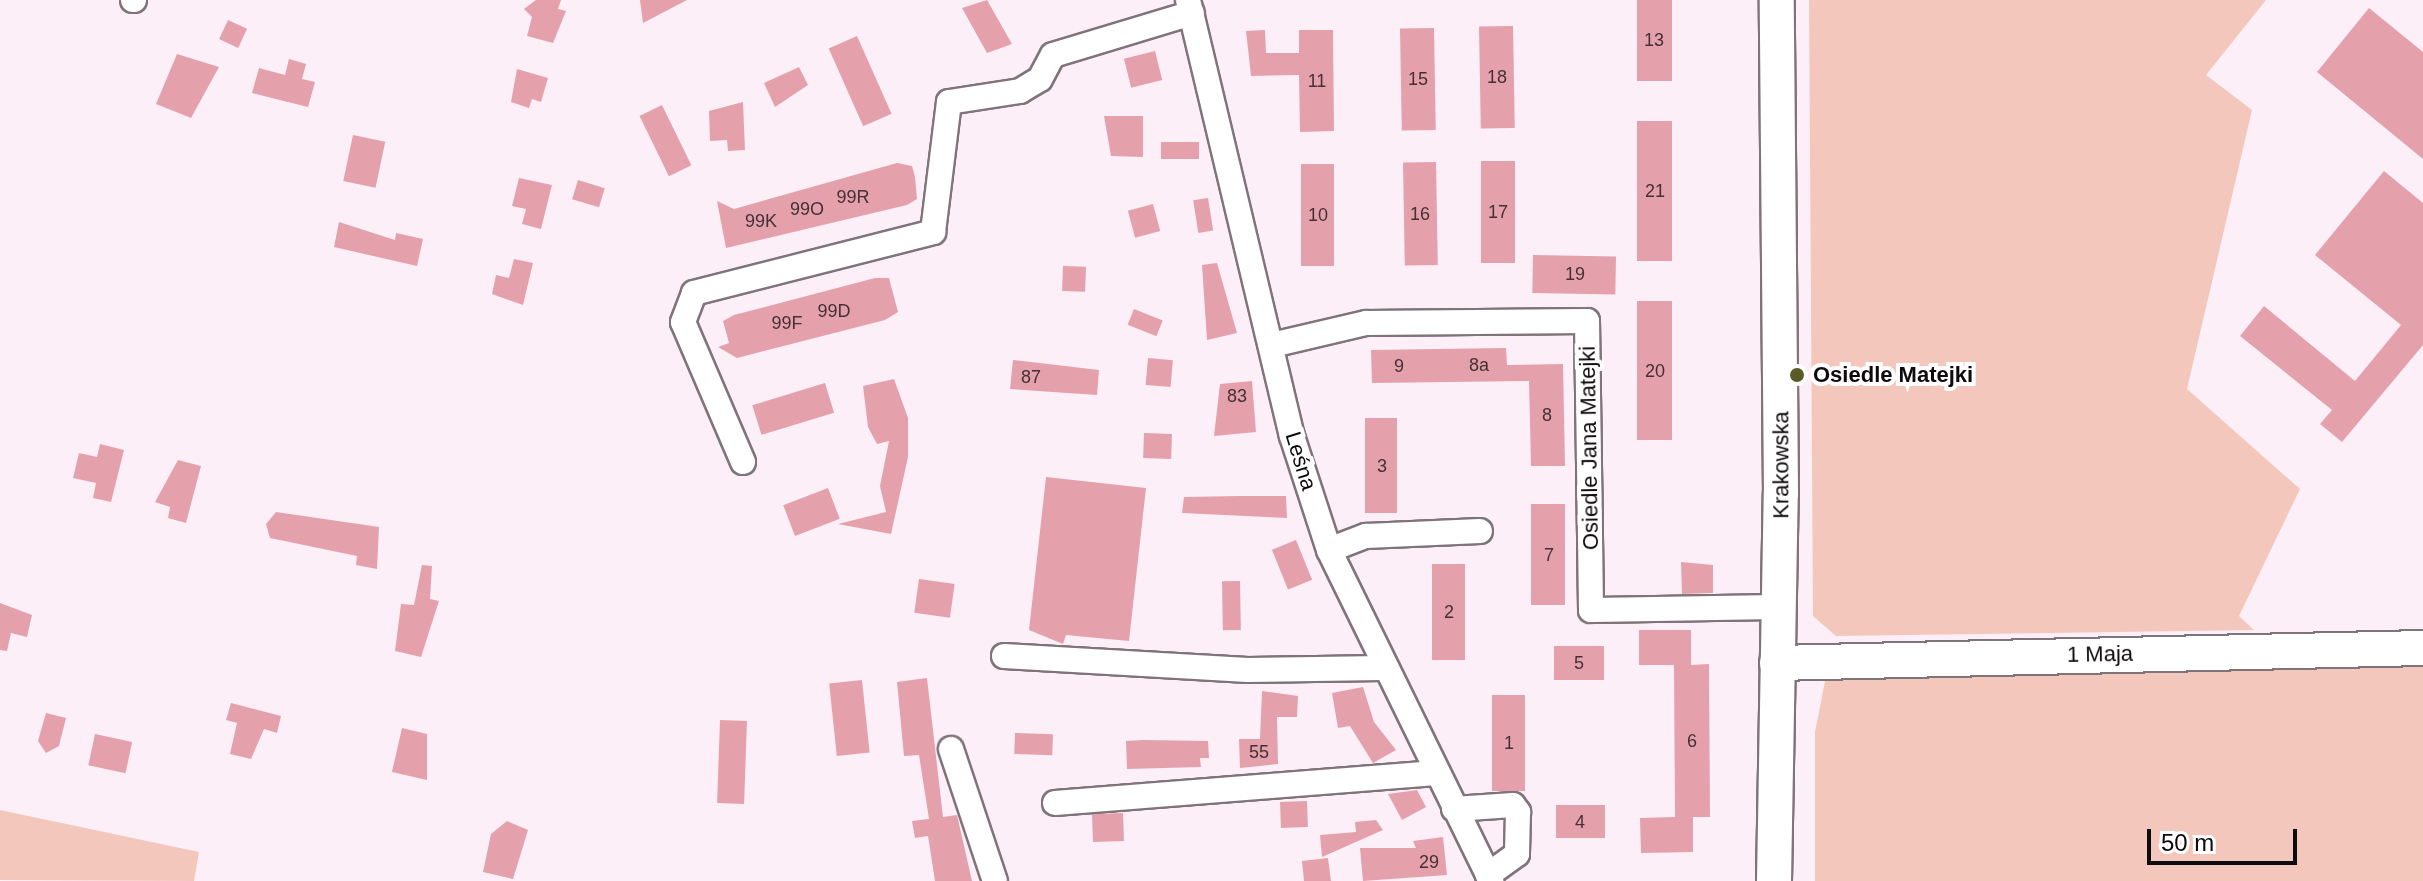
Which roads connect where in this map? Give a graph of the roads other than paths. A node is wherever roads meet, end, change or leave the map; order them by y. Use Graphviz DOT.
graph roads {
  1 [pos="1777,0"];
  2 [pos="1190,6"];
  3 [pos="1272,345"];
  4 [pos="743,462"];
  5 [pos="1480,531"];
  6 [pos="1329,550"];
  7 [pos="1779,607"];
  8 [pos="2423,648"];
  9 [pos="1004,656"];
  10 [pos="1777,663"];
  11 [pos="1382,668"];
  12 [pos="951,749"];
  13 [pos="1436,773"];
  14 [pos="1055,803"];
  15 [pos="1454,809"];
  16 [pos="1489,878"];
  17 [pos="995,881"];
  18 [pos="1774,881"];
  1 -- 7 [label="street, Krakowska"];
  2 -- 3 [label="street, Leśna"];
  2 -- 4 [label="street, Leśna"];
  3 -- 6 [label="street, Leśna"];
  3 -- 7 [label="street, Osiedle Jana Matejki"];
  5 -- 6 [label="street"];
  6 -- 11 [label="street, Leśna"];
  7 -- 10 [label="street, Krakowska"];
  8 -- 10 [label="street, 1 Maja"];
  9 -- 11 [label="street"];
  10 -- 18 [label="street, Krakowska"];
  11 -- 13 [label="street, Leśna"];
  12 -- 17 [label="street"];
  13 -- 14 [label="street"];
  13 -- 15 [label="street, Leśna"];
  15 -- 16 [label="street, Leśna"];
  15 -- 16 [label="street"];
}
